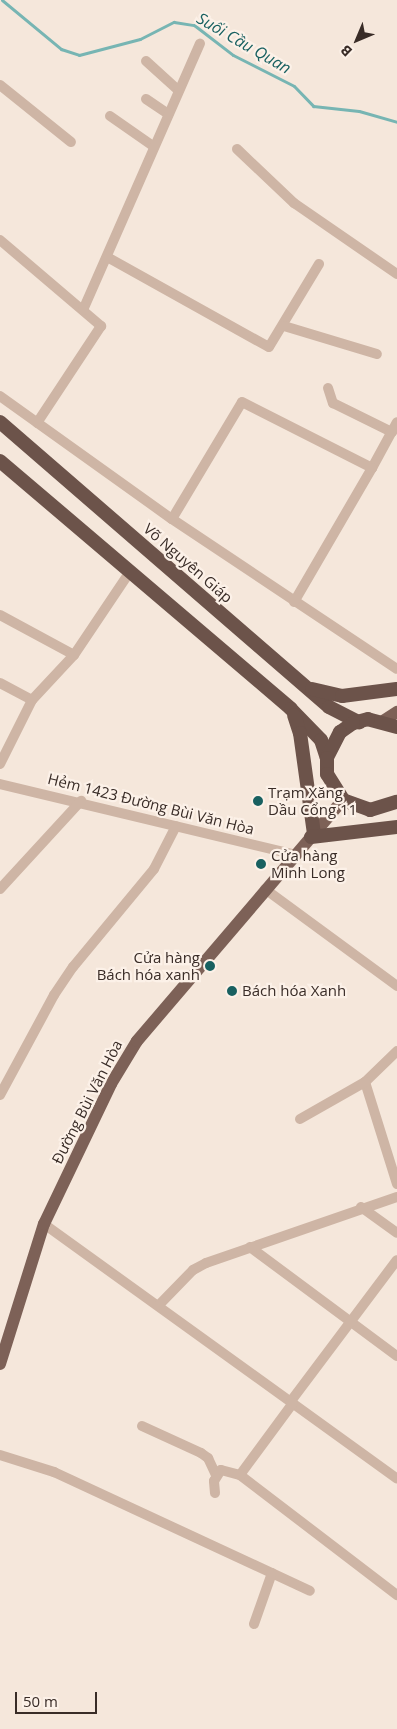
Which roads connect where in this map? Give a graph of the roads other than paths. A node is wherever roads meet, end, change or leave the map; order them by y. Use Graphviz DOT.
graph roads {
  1 [pos="200,44"];
  2 [pos="146,61"];
  3 [pos="0,85"];
  4 [pos="178,90"];
  5 [pos="146,99"];
  6 [pos="168,114"];
  7 [pos="110,116"];
  8 [pos="71,142"];
  9 [pos="153,146"];
  10 [pos="237,149"];
  11 [pos="0,240"];
  12 [pos="107,257"];
  13 [pos="319,264"];
  14 [pos="396,269"];
  15 [pos="83,310"];
  16 [pos="284,326"];
  17 [pos="377,354"];
  18 [pos="328,388"];
  19 [pos="0,396"];
  20 [pos="0,422"];
  21 [pos="397,422"];
  22 [pos="38,423"];
  23 [pos="392,432"];
  24 [pos="0,461"];
  25 [pos="372,468"];
  26 [pos="172,519"];
  27 [pos="128,573"];
  28 [pos="294,602"];
  29 [pos="0,615"];
  30 [pos="74,655"];
  31 [pos="397,669"];
  32 [pos="0,683"];
  33 [pos="307,688"];
  34 [pos="397,689"];
  35 [pos="32,700"];
  36 [pos="291,709"];
  37 [pos="397,712"];
  38 [pos="383,721"];
  39 [pos="359,722"];
  40 [pos="397,728"];
  41 [pos="327,758"];
  42 [pos="0,764"];
  43 [pos="0,784"];
  44 [pos="343,800"];
  45 [pos="82,801"];
  46 [pos="394,806"];
  47 [pos="176,826"];
  48 [pos="397,828"];
  49 [pos="312,835"];
  50 [pos="294,855"];
  51 [pos="0,889"];
  52 [pos="265,889"];
  53 [pos="397,986"];
  54 [pos="397,1051"];
  55 [pos="365,1082"];
  56 [pos="0,1095"];
  57 [pos="300,1119"];
  58 [pos="397,1184"];
  59 [pos="397,1197"];
  60 [pos="361,1207"];
  61 [pos="44,1224"];
  62 [pos="397,1234"];
  63 [pos="250,1247"];
  64 [pos="397,1260"];
  65 [pos="160,1305"];
  66 [pos="352,1324"];
  67 [pos="397,1356"];
  68 [pos="0,1364"];
  69 [pos="292,1402"];
  70 [pos="142,1426"];
  71 [pos="0,1455"];
  72 [pos="216,1475"];
  73 [pos="240,1475"];
  74 [pos="397,1479"];
  75 [pos="215,1493"];
  76 [pos="272,1573"];
  77 [pos="310,1591"];
  78 [pos="397,1595"];
  79 [pos="254,1624"];
  1 -- 4 [label="street"];
  2 -- 4 [label="street"];
  3 -- 8 [label="street"];
  4 -- 6 [label="street"];
  5 -- 6 [label="street"];
  6 -- 9 [label="street"];
  7 -- 9 [label="street"];
  9 -- 12 [label="street"];
  10 -- 14 [label="street"];
  11 -- 15 [label="street"];
  12 -- 15 [label="street"];
  12 -- 16 [label="street"];
  13 -- 16 [label="street"];
  15 -- 22 [label="street"];
  16 -- 17 [label="street"];
  18 -- 23 [label="street"];
  19 -- 22 [label="street"];
  20 -- 33 [label="highway, Võ Nguyên Giáp"];
  21 -- 23 [label="street"];
  22 -- 26 [label="street"];
  23 -- 25 [label="street"];
  24 -- 27 [label="highway"];
  25 -- 26 [label="street"];
  25 -- 28 [label="street"];
  26 -- 28 [label="street"];
  27 -- 30 [label="street"];
  27 -- 36 [label="highway"];
  28 -- 31 [label="street"];
  29 -- 30 [label="street"];
  30 -- 35 [label="street"];
  32 -- 35 [label="street"];
  33 -- 34 [label="highway"];
  33 -- 39 [label="highway, Võ Nguyên Giáp"];
  35 -- 42 [label="street"];
  36 -- 41 [label="highway"];
  36 -- 49 [label="highway"];
  37 -- 38 [label="main road"];
  38 -- 39 [label="highway"];
  38 -- 40 [label="highway"];
  39 -- 41 [label="highway"];
  41 -- 44 [label="highway"];
  43 -- 45 [label="street, Hẻm 1423 Đường Bùi Văn Hòa"];
  44 -- 46 [label="highway"];
  44 -- 49 [label="main road, Đường Bùi Văn Hòa"];
  45 -- 47 [label="street, Hẻm 1423 Đường Bùi Văn Hòa"];
  45 -- 51 [label="street"];
  47 -- 50 [label="street, Hẻm 1423 Đường Bùi Văn Hòa"];
  47 -- 56 [label="street"];
  48 -- 49 [label="highway"];
  49 -- 50 [label="main road, Đường Bùi Văn Hòa"];
  50 -- 52 [label="main road, Đường Bùi Văn Hòa"];
  52 -- 53 [label="street"];
  52 -- 61 [label="main road, Đường Bùi Văn Hòa"];
  54 -- 55 [label="street"];
  55 -- 57 [label="street"];
  55 -- 58 [label="street"];
  59 -- 60 [label="street"];
  60 -- 62 [label="street"];
  60 -- 63 [label="street"];
  61 -- 65 [label="street"];
  61 -- 68 [label="main road, Đường Bùi Văn Hòa"];
  63 -- 65 [label="street"];
  63 -- 66 [label="street"];
  64 -- 66 [label="street"];
  65 -- 69 [label="street"];
  66 -- 67 [label="street"];
  66 -- 69 [label="street"];
  69 -- 73 [label="street"];
  69 -- 74 [label="street"];
  70 -- 72 [label="street"];
  71 -- 76 [label="street"];
  72 -- 73 [label="street"];
  72 -- 75 [label="street"];
  73 -- 78 [label="street"];
  76 -- 77 [label="street"];
  76 -- 79 [label="street"];
}
